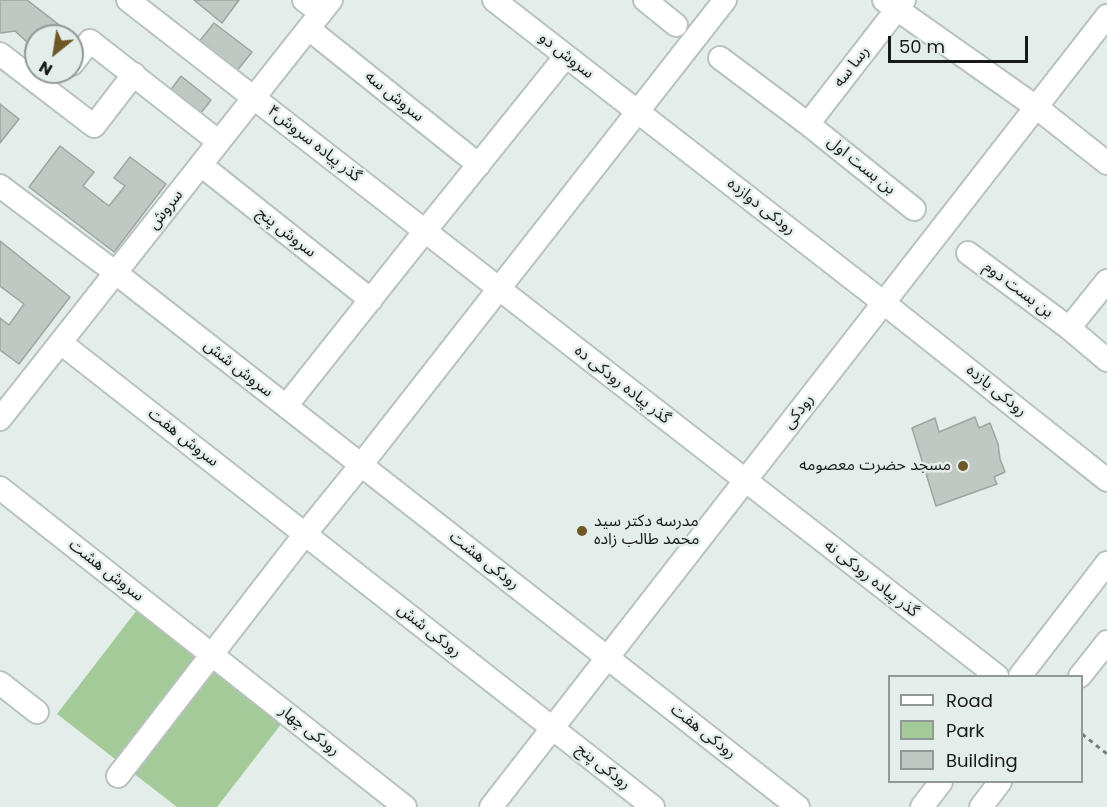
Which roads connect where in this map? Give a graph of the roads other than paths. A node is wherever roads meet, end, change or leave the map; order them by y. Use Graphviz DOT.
graph roads {
  1 [pos="128,0"];
  2 [pos="494,0"];
  3 [pos="645,0"];
  4 [pos="725,0"];
  5 [pos="894,3"];
  6 [pos="316,10"];
  7 [pos="1107,16"];
  8 [pos="676,25"];
  9 [pos="84,49"];
  10 [pos="0,54"];
  11 [pos="566,56"];
  12 [pos="720,58"];
  13 [pos="134,74"];
  14 [pos="56,84"];
  15 [pos="50,92"];
  16 [pos="254,98"];
  17 [pos="1036,107"];
  18 [pos="638,112"];
  19 [pos="808,124"];
  20 [pos="219,142"];
  21 [pos="1107,163"];
  22 [pos="201,165"];
  23 [pos="479,165"];
  24 [pos="0,186"];
  25 [pos="914,209"];
  26 [pos="425,231"];
  27 [pos="968,253"];
  28 [pos="116,273"];
  29 [pos="1107,281"];
  30 [pos="499,289"];
  31 [pos="371,300"];
  32 [pos="884,303"];
  33 [pos="1069,328"];
  34 [pos="61,343"];
  35 [pos="1107,360"];
  36 [pos="4,406"];
  37 [pos="286,406"];
  38 [pos="361,465"];
  39 [pos="1107,480"];
  40 [pos="745,481"];
  41 [pos="0,488"];
  42 [pos="305,534"];
  43 [pos="1107,563"];
  44 [pos="1107,642"];
  45 [pos="213,655"];
  46 [pos="607,658"];
  47 [pos="996,675"];
  48 [pos="1021,675"];
  49 [pos="1081,675"];
  50 [pos="0,683"];
  51 [pos="37,712"];
  52 [pos="552,728"];
  53 [pos="118,776"];
  54 [pos="940,783"];
  55 [pos="999,783"];
  56 [pos="405,807"];
  57 [pos="490,807"];
  58 [pos="653,807"];
  59 [pos="798,807"];
  60 [pos="922,807"];
  61 [pos="981,807"];
  1 -- 16 [label="street, گذر پیاده سروش۴"];
  2 -- 11 [label="street, سروش دو"];
  3 -- 8 [label="street"];
  4 -- 18 [label="street"];
  5 -- 17 [label="street"];
  5 -- 19 [label="street, رسا سه"];
  6 -- 16 [label="street, سروش"];
  6 -- 23 [label="street, سروش سه"];
  7 -- 17 [label="street, رودکی"];
  9 -- 13 [label="street"];
  10 -- 15 [label="street"];
  11 -- 18 [label="street, سروش دو"];
  11 -- 23 [label="street"];
  12 -- 19 [label="street"];
  13 -- 15 [label="street"];
  13 -- 20 [label="street"];
  14 -- 15 [label="street"];
  16 -- 20 [label="street, سروش"];
  16 -- 26 [label="street, گذر پیاده سروش۴"];
  17 -- 21 [label="street"];
  17 -- 32 [label="street, رودکی"];
  18 -- 30 [label="street"];
  18 -- 32 [label="street, رودکی دوازده"];
  19 -- 25 [label="street, بن بست اول"];
  20 -- 22 [label="street, سروش"];
  22 -- 28 [label="street, سروش"];
  22 -- 31 [label="street, سروش پنج"];
  23 -- 26 [label="street"];
  24 -- 28 [label="street, سروش شش"];
  26 -- 30 [label="street, گذر پیاده سروش۴"];
  26 -- 31 [label="street"];
  27 -- 33 [label="street, بن بست دوم"];
  28 -- 34 [label="street, سروش"];
  28 -- 37 [label="street, سروش شش"];
  29 -- 33 [label="street"];
  30 -- 38 [label="street"];
  30 -- 40 [label="street, گذر پیاده رودکی ده"];
  31 -- 37 [label="street"];
  32 -- 39 [label="street, رودکی یازده"];
  32 -- 40 [label="street, رودکی"];
  33 -- 35 [label="street"];
  34 -- 36 [label="street, سروش"];
  34 -- 42 [label="street, سروش هفت"];
  37 -- 38 [label="street, سروش شش"];
  38 -- 42 [label="street"];
  38 -- 46 [label="street, رودکی هشت"];
  40 -- 46 [label="street, رودکی"];
  40 -- 47 [label="street, گذر پیاده رودکی نه"];
  41 -- 45 [label="street, سروش هشت"];
  42 -- 45 [label="street"];
  42 -- 52 [label="street, رودکی شش"];
  43 -- 48 [label="street"];
  44 -- 49 [label="street"];
  45 -- 53 [label="street"];
  45 -- 56 [label="street, رودکی چهار"];
  46 -- 52 [label="street, رودکی"];
  46 -- 59 [label="street, رودکی هفت"];
  50 -- 51 [label="street"];
  52 -- 57 [label="street, رودکی"];
  52 -- 58 [label="street, رودکی پنج"];
  54 -- 60 [label="street"];
  55 -- 61 [label="street"];
}
